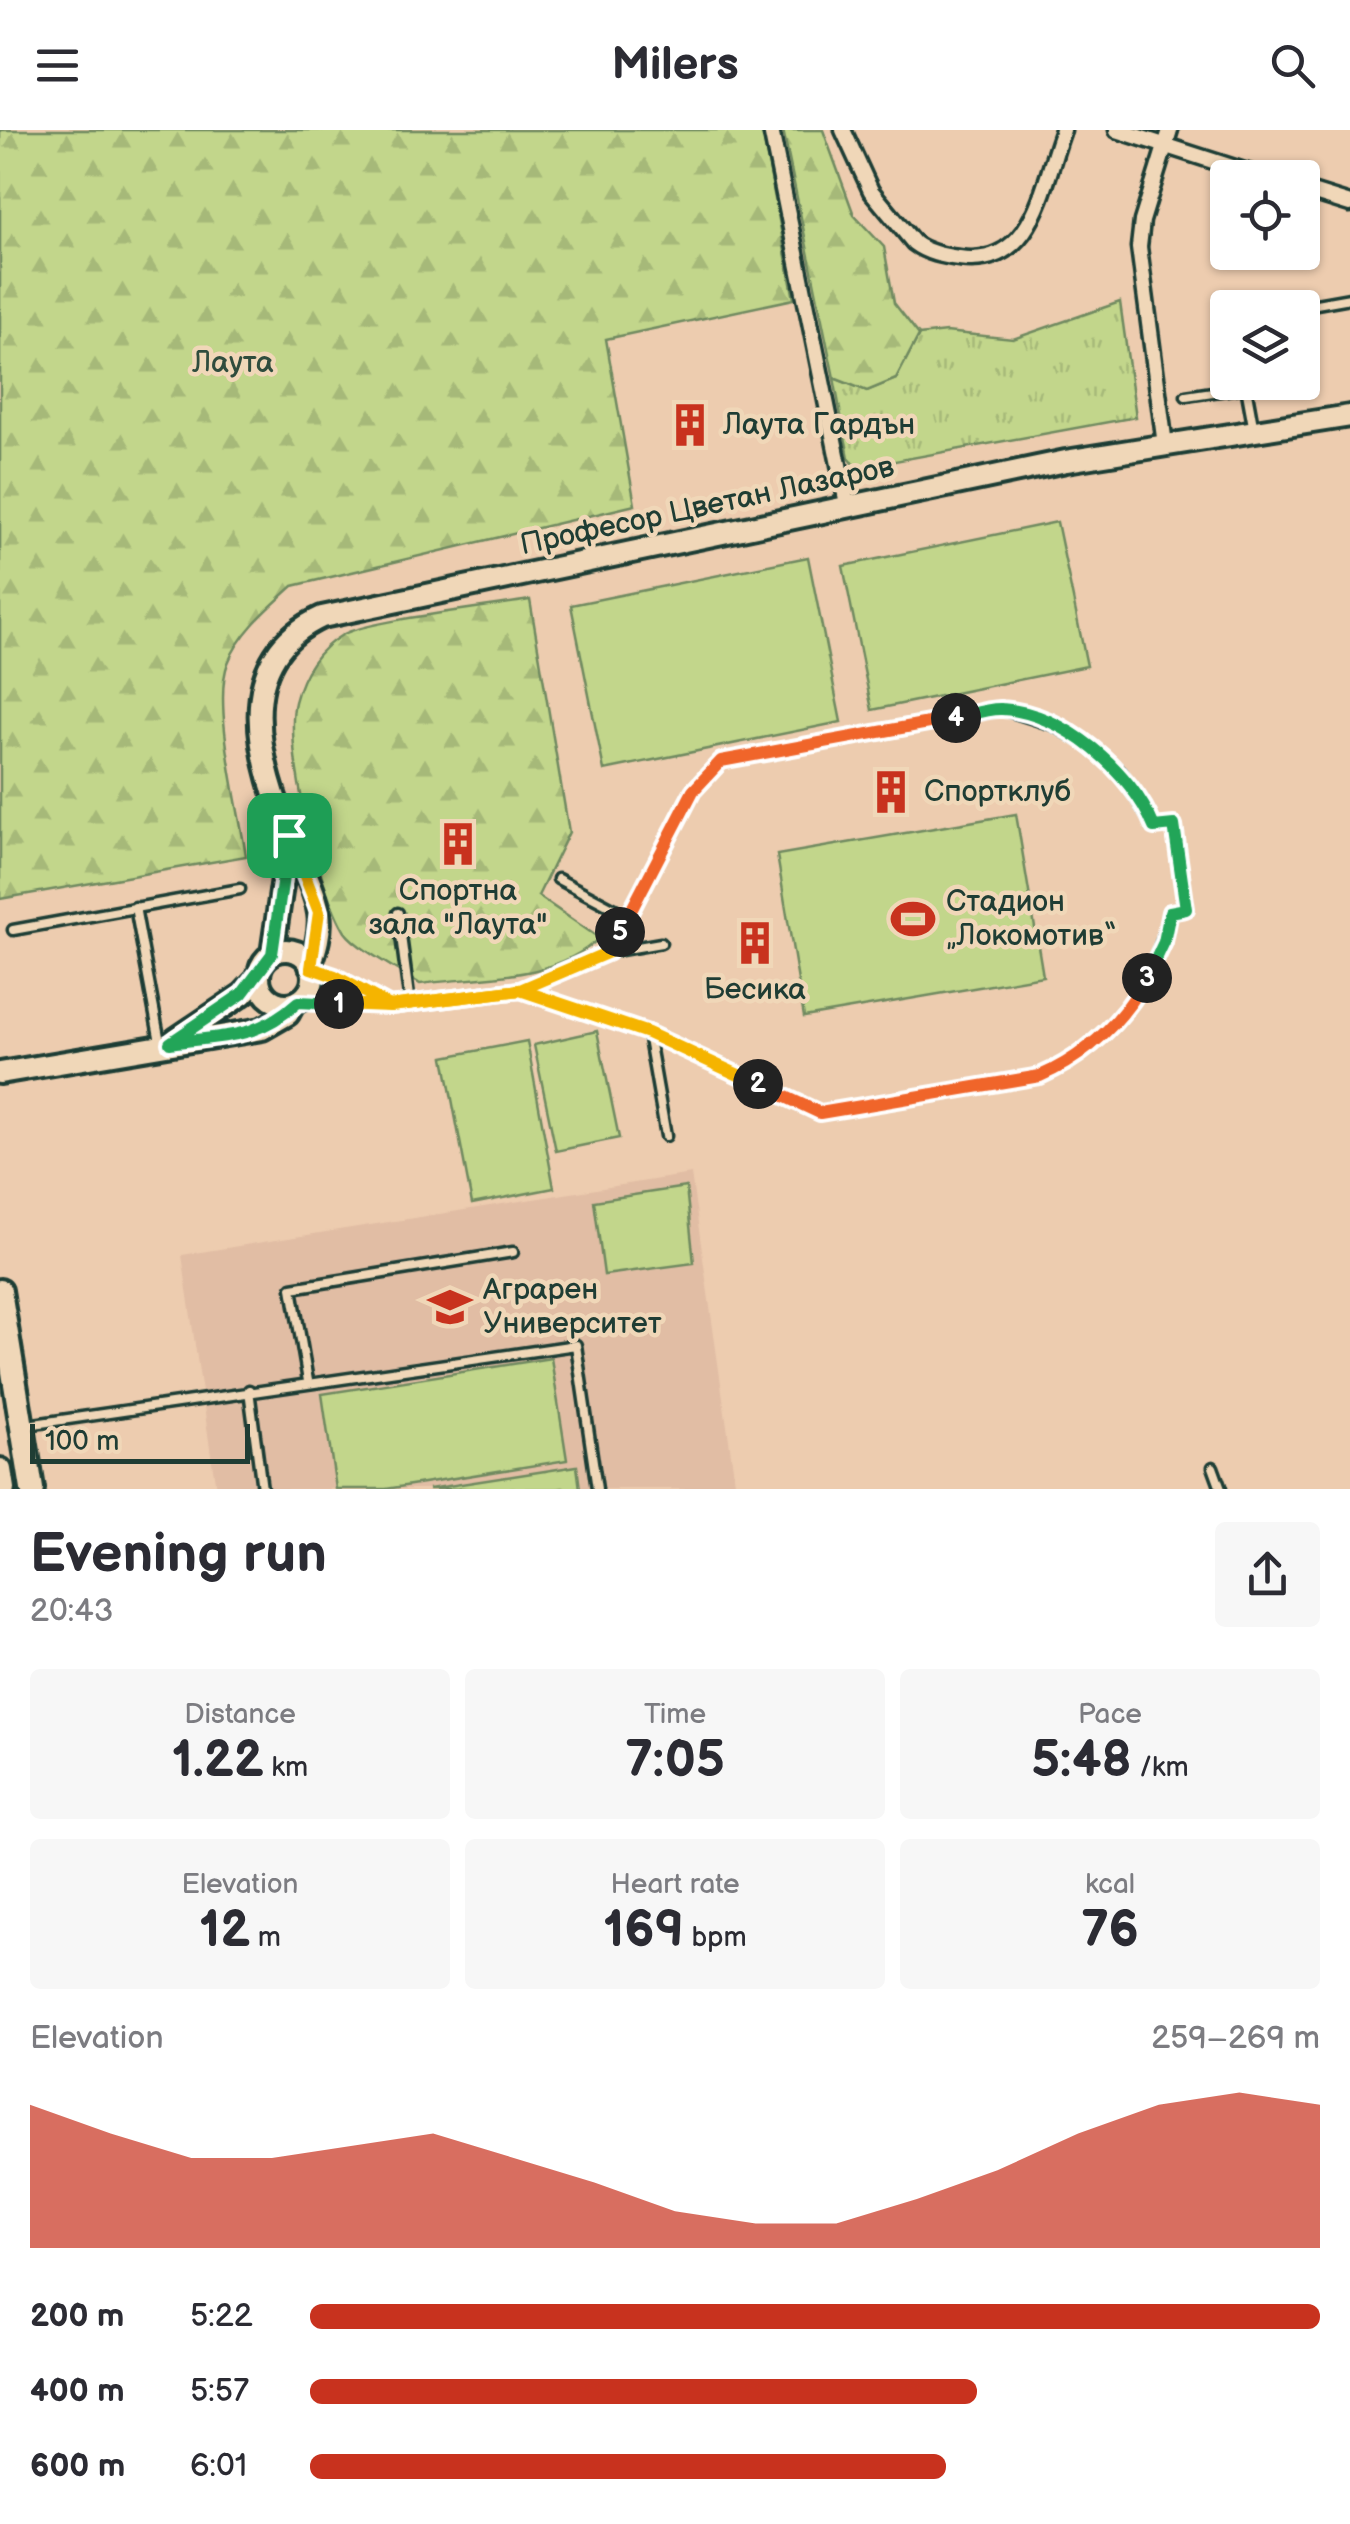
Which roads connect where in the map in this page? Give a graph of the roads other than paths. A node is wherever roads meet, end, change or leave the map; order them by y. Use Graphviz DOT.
graph roads {
  1 [pos="771,130"];
  2 [pos="843,130"];
  3 [pos="1062,130"];
  4 [pos="1117,130"];
  5 [pos="1170,130"];
  6 [pos="1166,146"];
  7 [pos="1210,160"];
  8 [pos="1320,195"];
  9 [pos="1350,204"];
  10 [pos="1350,298"];
  11 [pos="1320,303"];
  12 [pos="1186,396"];
  13 [pos="1350,416"];
  14 [pos="1254,431"];
  15 [pos="1165,445"];
  16 [pos="848,509"];
  17 [pos="289,835"];
  18 [pos="558,879"];
  19 [pos="240,888"];
  20 [pos="135,907"];
  21 [pos="398,913"];
  22 [pos="628,916"];
  23 [pos="13,930"];
  24 [pos="660,943"];
  25 [pos="609,952"];
  26 [pos="272,954"];
  27 [pos="310,967"];
  28 [pos="259,977"];
  29 [pos="520,990"];
  30 [pos="296,1002"];
  31 [pos="410,1004"];
  32 [pos="390,1006"];
  33 [pos="648,1033"];
  34 [pos="166,1045"];
  35 [pos="0,1073"];
  36 [pos="666,1136"];
  37 [pos="513,1252"];
  38 [pos="0,1292"];
  39 [pos="308,1380"];
  40 [pos="249,1390"];
  41 [pos="22,1425"];
  42 [pos="1213,1467"];
  43 [pos="0,1470"];
  44 [pos="3,1489"];
  45 [pos="32,1489"];
  46 [pos="262,1489"];
  47 [pos="597,1489"];
  48 [pos="1221,1489"];
  1 -- 16 [label="street"];
  2 -- 3 [label="street"];
  4 -- 6 [label="street"];
  5 -- 6 [label="street"];
  6 -- 7 [label="street"];
  6 -- 15 [label="street"];
  8 -- 9 [label="street"];
  10 -- 11 [label="lane"];
  12 -- 14 [label="lane"];
  13 -- 14 [label="street, Професор Цветан Лазаров"];
  14 -- 15 [label="street, Професор Цветан Лазаров"];
  15 -- 16 [label="street, Професор Цветан Лазаров"];
  16 -- 17 [label="street, Професор Цветан Лазаров"];
  17 -- 26 [label="street, Професор Цветан Лазаров"];
  17 -- 27 [label="street, Професор Цветан Лазаров"];
  18 -- 22 [label="lane"];
  19 -- 20 [label="lane"];
  20 -- 23 [label="lane"];
  20 -- 34 [label="lane"];
  21 -- 31 [label="lane"];
  22 -- 25 [label="lane"];
  22 -- 33 [label="lane"];
  24 -- 25 [label="lane"];
  25 -- 29 [label="lane"];
  26 -- 27 [label="street"];
  26 -- 28 [label="street"];
  27 -- 30 [label="street"];
  27 -- 32 [label="lane"];
  28 -- 30 [label="street"];
  28 -- 34 [label="street"];
  29 -- 31 [label="lane"];
  29 -- 33 [label="lane"];
  30 -- 32 [label="lane"];
  30 -- 34 [label="street"];
  31 -- 32 [label="lane"];
  33 -- 36 [label="lane"];
  34 -- 35 [label="street"];
  37 -- 39 [label="lane"];
  38 -- 41 [label="main road"];
  39 -- 40 [label="lane"];
  39 -- 47 [label="lane"];
  40 -- 41 [label="lane"];
  40 -- 46 [label="lane"];
  41 -- 45 [label="main road"];
  42 -- 48 [label="lane"];
  43 -- 44 [label="main road"];
}
